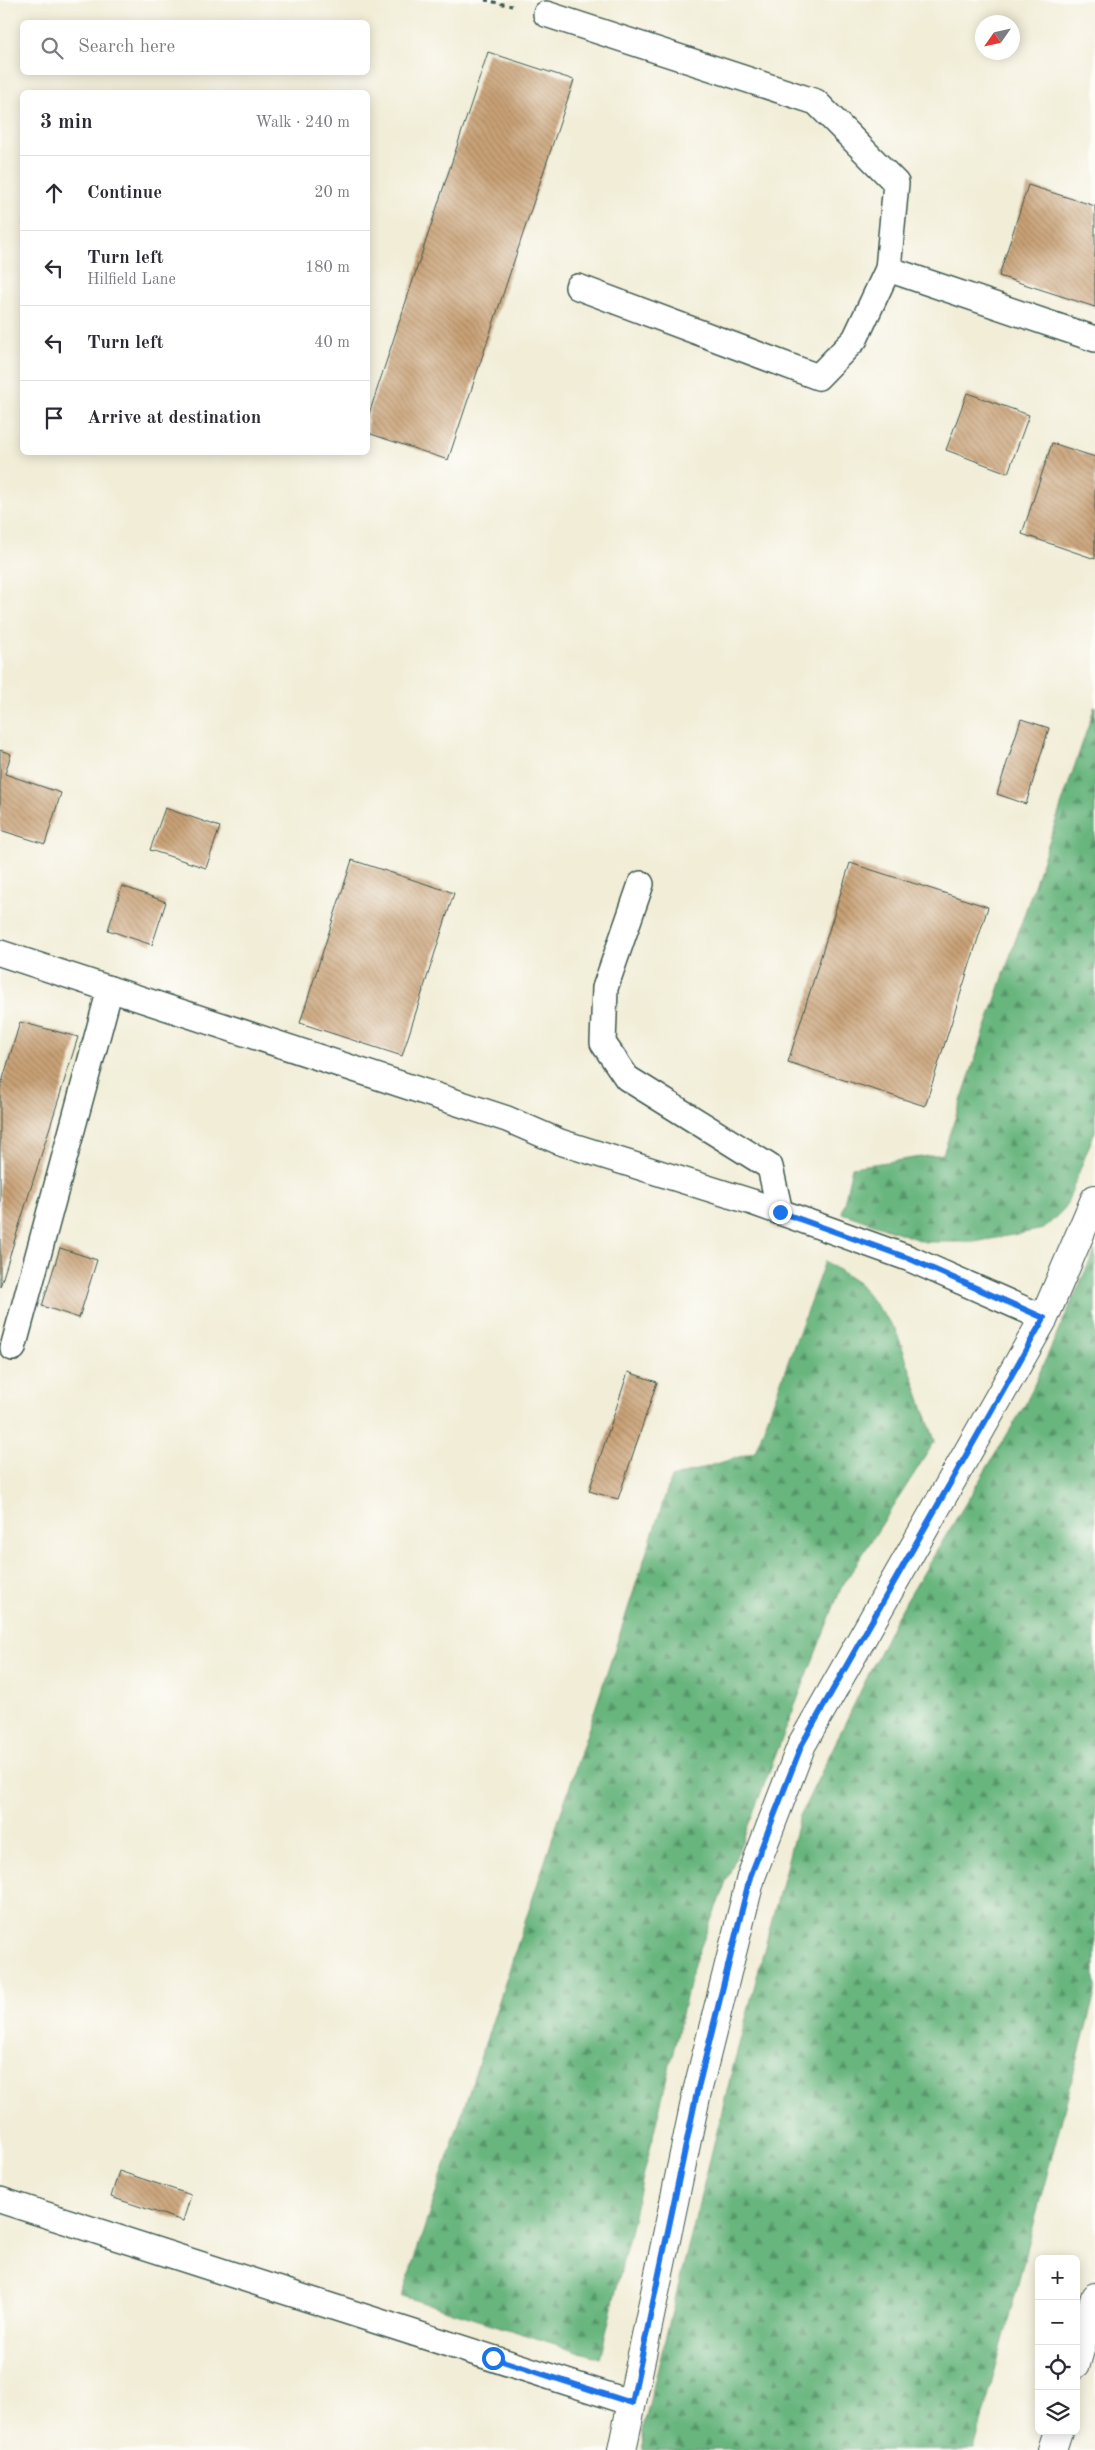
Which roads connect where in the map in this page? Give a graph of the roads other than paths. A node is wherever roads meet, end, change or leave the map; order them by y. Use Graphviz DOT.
graph roads {
  1 [pos="546,14"];
  2 [pos="888,269"];
  3 [pos="578,287"];
  4 [pos="1095,339"];
  5 [pos="641,884"];
  6 [pos="0,953"];
  7 [pos="110,989"];
  8 [pos="1095,1198"];
  9 [pos="780,1212"];
  10 [pos="1044,1318"];
  11 [pos="13,1348"];
  12 [pos="0,2200"];
  13 [pos="1095,2297"];
  14 [pos="1080,2350"];
  15 [pos="632,2403"];
  16 [pos="1057,2435"];
  17 [pos="622,2450"];
  18 [pos="1052,2450"];
  1 -- 2 [label="lane"];
  2 -- 3 [label="lane"];
  2 -- 4 [label="lane"];
  5 -- 9 [label="lane"];
  6 -- 7 [label="lane"];
  7 -- 9 [label="lane"];
  7 -- 11 [label="lane"];
  8 -- 10 [label="main road"];
  9 -- 10 [label="lane"];
  10 -- 15 [label="main road"];
  12 -- 15 [label="lane"];
  13 -- 14 [label="main road"];
  15 -- 17 [label="main road"];
  16 -- 18 [label="main road"];
}
